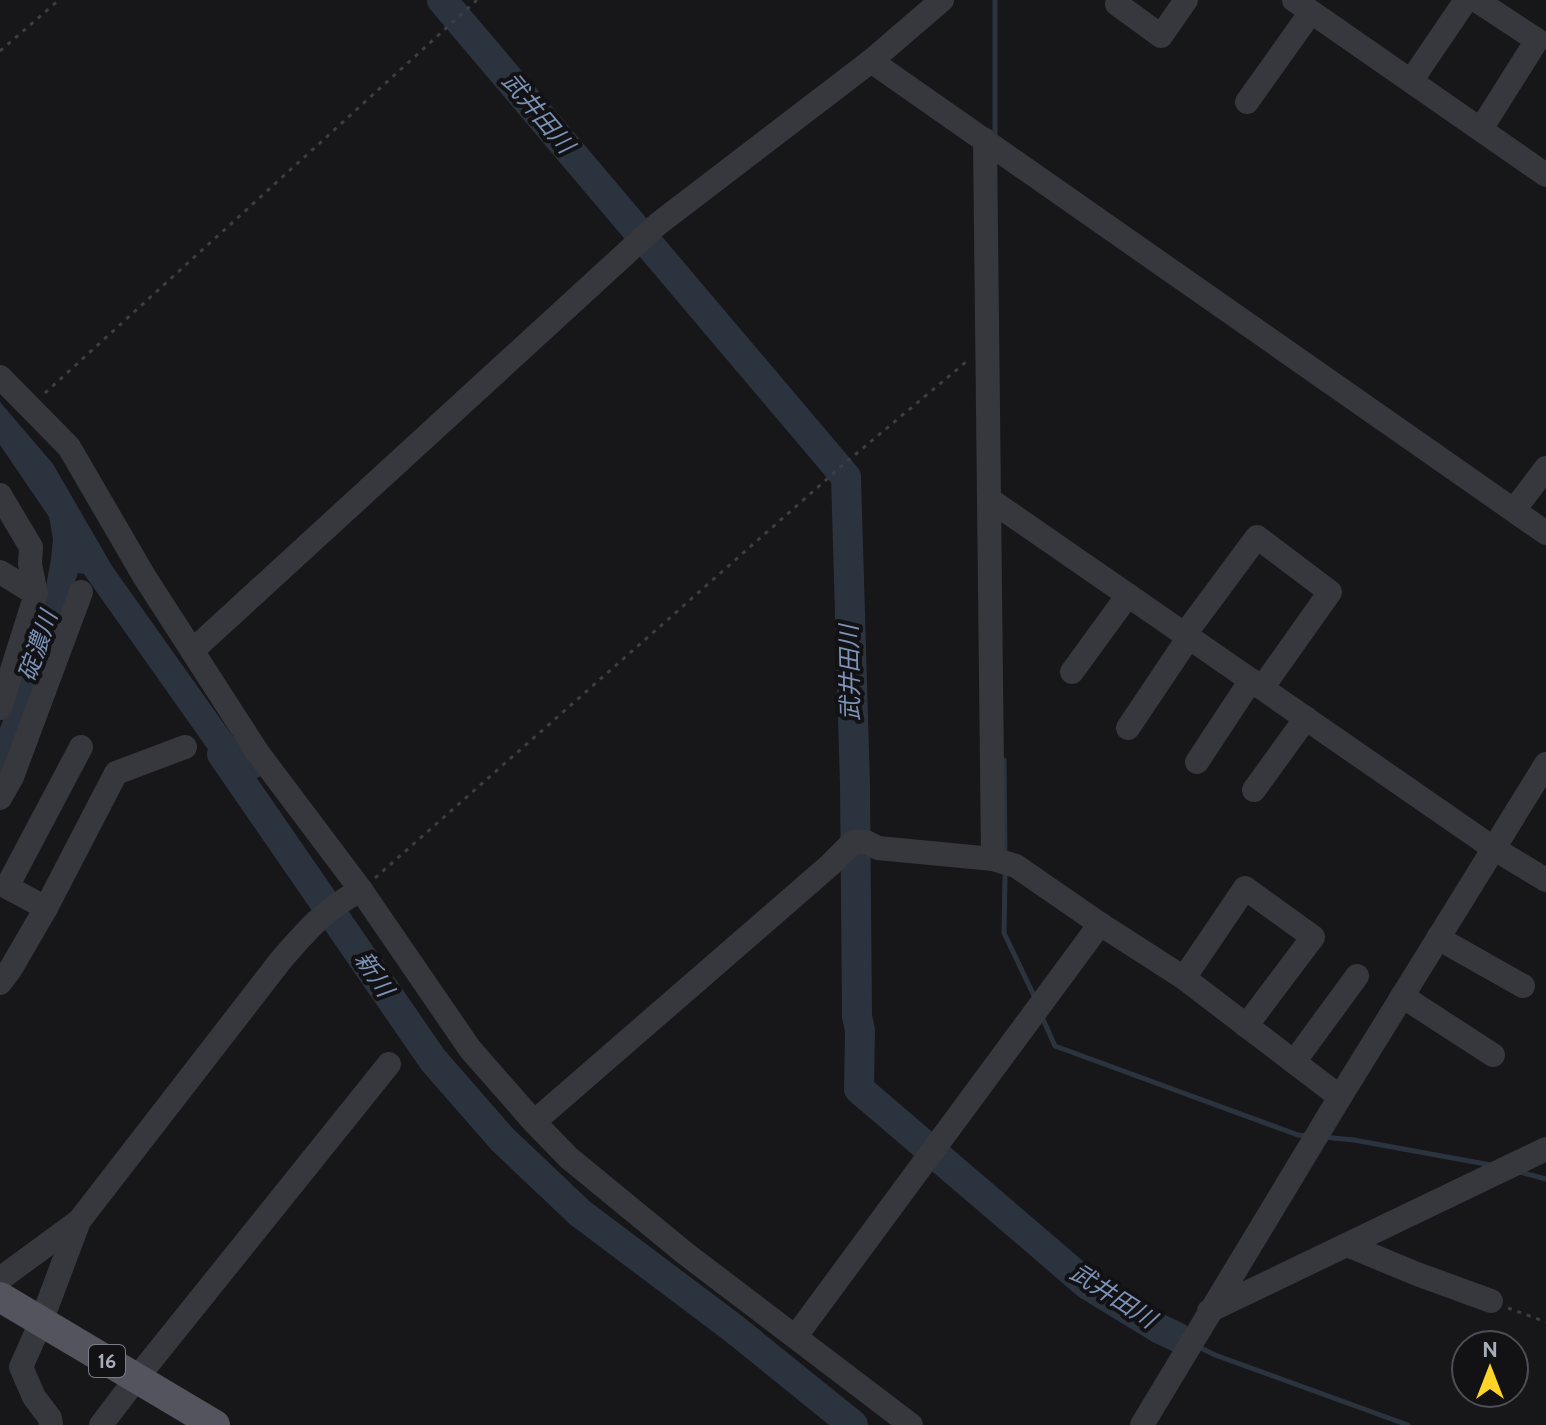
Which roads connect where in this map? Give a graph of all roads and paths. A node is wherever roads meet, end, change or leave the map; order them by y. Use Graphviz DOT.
graph roads {
  1 [pos="59,0"];
  2 [pos="477,0"];
  3 [pos="942,0"];
  4 [pos="1120,0"];
  5 [pos="1186,0"];
  6 [pos="1466,0"];
  7 [pos="1476,0"];
  8 [pos="1302,6"];
  9 [pos="0,51"];
  10 [pos="871,61"];
  11 [pos="1411,81"];
  12 [pos="1247,102"];
  13 [pos="1481,129"];
  14 [pos="985,140"];
  15 [pos="1546,175"];
  16 [pos="987,344"];
  17 [pos="0,377"];
  18 [pos="31,407"];
  19 [pos="1546,468"];
  20 [pos="0,495"];
  21 [pos="989,499"];
  22 [pos="1514,510"];
  23 [pos="1546,533"];
  24 [pos="0,572"];
  25 [pos="81,592"];
  26 [pos="36,594"];
  27 [pos="1128,595"];
  28 [pos="1187,636"];
  29 [pos="192,651"];
  30 [pos="1072,672"];
  31 [pos="1257,684"];
  32 [pos="2,696"];
  33 [pos="1306,718"];
  34 [pos="1128,728"];
  35 [pos="185,747"];
  36 [pos="1197,762"];
  37 [pos="1546,764"];
  38 [pos="116,773"];
  39 [pos="1254,790"];
  40 [pos="0,798"];
  41 [pos="1493,848"];
  42 [pos="993,859"];
  43 [pos="1546,880"];
  44 [pos="351,895"];
  45 [pos="46,908"];
  46 [pos="1100,924"];
  47 [pos="1438,938"];
  48 [pos="1357,976"];
  49 [pos="1184,978"];
  50 [pos="0,983"];
  51 [pos="1523,986"];
  52 [pos="1402,996"];
  53 [pos="1246,1026"];
  54 [pos="1493,1055"];
  55 [pos="1294,1062"];
  56 [pos="389,1064"];
  57 [pos="1340,1097"];
  58 [pos="534,1122"];
  59 [pos="1546,1149"];
  60 [pos="79,1221"];
  61 [pos="1347,1245"];
  62 [pos="0,1279"];
  63 [pos="0,1297"];
  64 [pos="1491,1301"];
  65 [pos="1209,1311"];
  66 [pos="41,1322"];
  67 [pos="1546,1322"];
  68 [pos="796,1336"];
  69 [pos="136,1379"];
  70 [pos="51,1425"];
  71 [pos="101,1425"];
  72 [pos="215,1425"];
  73 [pos="911,1425"];
  74 [pos="1142,1425"];
  1 -- 9 [label="path"];
  2 -- 18 [label="path"];
  3 -- 10 [label="street"];
  4 -- 5 [label="street"];
  6 -- 11 [label="street"];
  7 -- 13 [label="street"];
  8 -- 11 [label="street"];
  8 -- 12 [label="street"];
  10 -- 14 [label="street"];
  10 -- 29 [label="street"];
  11 -- 13 [label="street"];
  13 -- 15 [label="street"];
  14 -- 16 [label="street"];
  14 -- 22 [label="street"];
  16 -- 21 [label="street"];
  16 -- 44 [label="path"];
  17 -- 18 [label="street"];
  18 -- 29 [label="street"];
  19 -- 22 [label="street"];
  20 -- 26 [label="street"];
  21 -- 27 [label="street"];
  21 -- 42 [label="street"];
  22 -- 23 [label="street"];
  24 -- 26 [label="street"];
  25 -- 40 [label="street"];
  26 -- 32 [label="street"];
  27 -- 28 [label="street"];
  27 -- 30 [label="street"];
  28 -- 31 [label="street"];
  28 -- 31 [label="street"];
  28 -- 34 [label="street"];
  29 -- 44 [label="street"];
  31 -- 33 [label="street"];
  31 -- 36 [label="street"];
  33 -- 39 [label="street"];
  33 -- 41 [label="street"];
  35 -- 38 [label="street"];
  37 -- 41 [label="street"];
  38 -- 45 [label="street"];
  38 -- 45 [label="street"];
  41 -- 43 [label="street"];
  41 -- 47 [label="street"];
  42 -- 46 [label="street"];
  42 -- 58 [label="street"];
  44 -- 58 [label="street"];
  44 -- 60 [label="street"];
  45 -- 50 [label="street"];
  46 -- 49 [label="street"];
  46 -- 68 [label="street"];
  47 -- 51 [label="street"];
  47 -- 52 [label="street"];
  48 -- 55 [label="street"];
  49 -- 53 [label="street"];
  49 -- 53 [label="street"];
  52 -- 54 [label="street"];
  52 -- 57 [label="street"];
  53 -- 55 [label="street"];
  55 -- 57 [label="street"];
  56 -- 69 [label="street"];
  57 -- 65 [label="street"];
  58 -- 68 [label="street"];
  59 -- 61 [label="street"];
  60 -- 62 [label="street"];
  60 -- 66 [label="street"];
  61 -- 64 [label="street"];
  61 -- 65 [label="street"];
  63 -- 66 [label="main road, 16"];
  64 -- 67 [label="path"];
  65 -- 74 [label="street"];
  66 -- 69 [label="main road, 16"];
  66 -- 70 [label="street"];
  68 -- 73 [label="street"];
  69 -- 71 [label="street"];
  69 -- 72 [label="main road, 16"];
}
